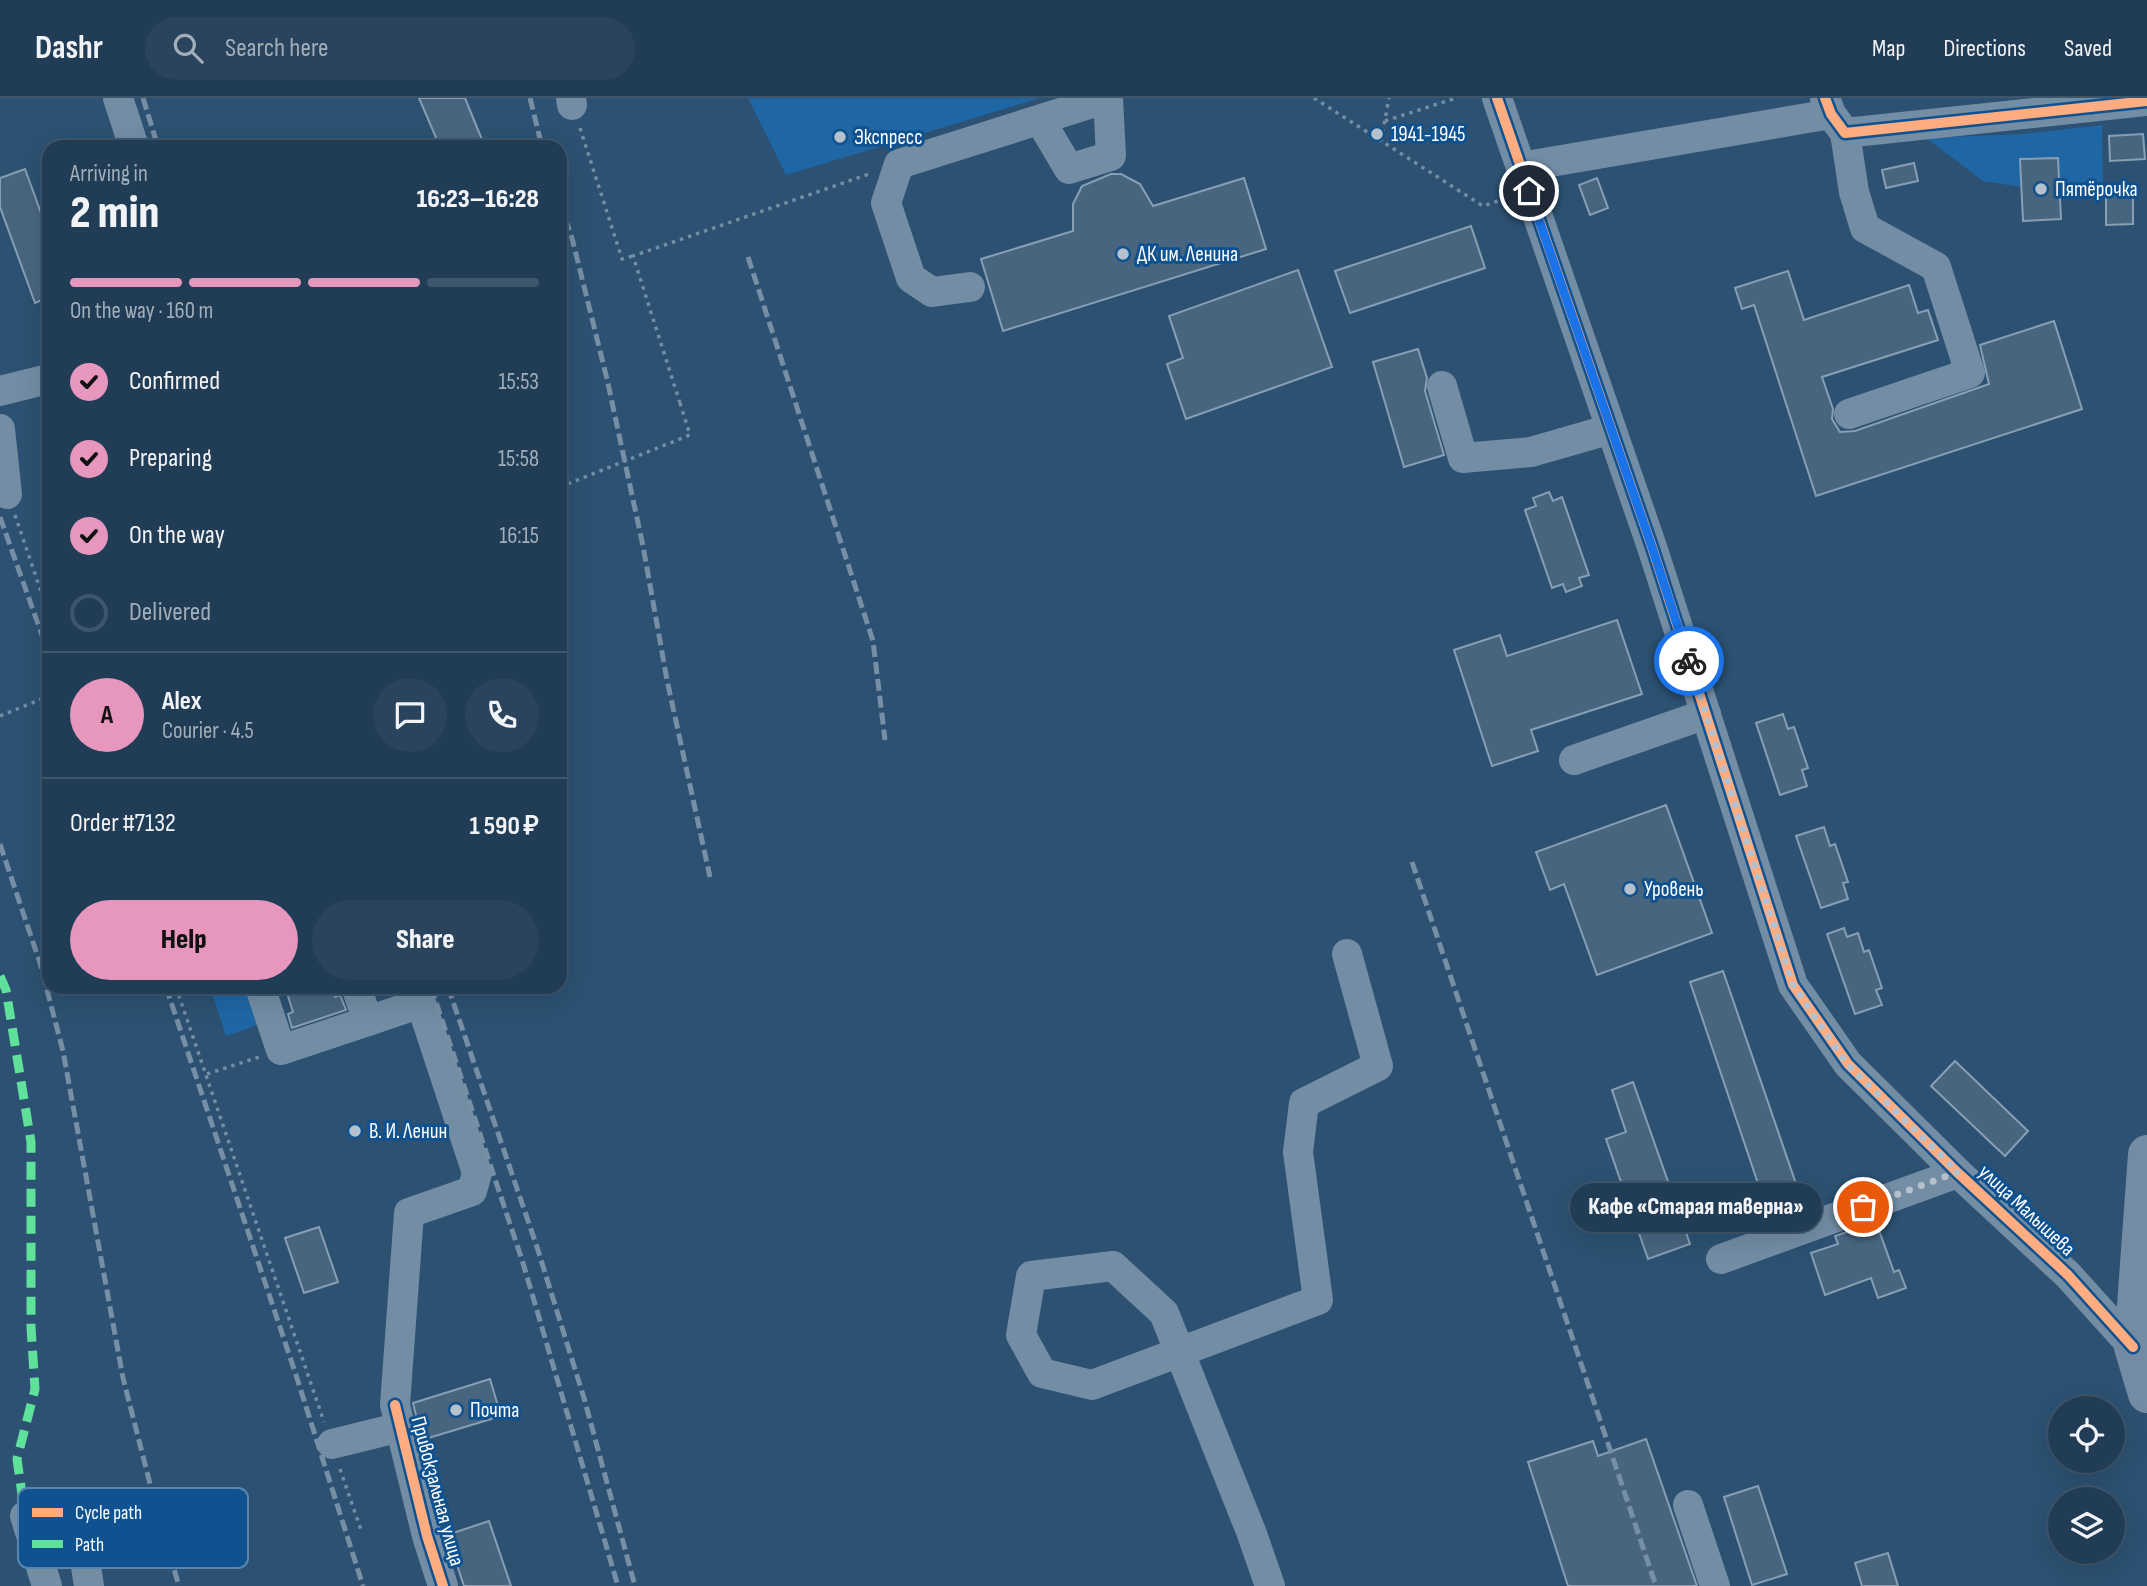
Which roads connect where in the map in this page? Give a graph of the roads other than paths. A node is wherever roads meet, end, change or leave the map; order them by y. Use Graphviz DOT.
graph roads {
  1 [pos="118,98"];
  2 [pos="1497,98"];
  3 [pos="2147,101"];
  4 [pos="1834,115"];
  5 [pos="1040,120"];
  6 [pos="132,140"];
  7 [pos="1525,179"];
  8 [pos="970,287"];
  9 [pos="42,380"];
  10 [pos="1442,386"];
  11 [pos="0,391"];
  12 [pos="1849,414"];
  13 [pos="0,429"];
  14 [pos="1611,429"];
  15 [pos="8,494"];
  16 [pos="1706,715"];
  17 [pos="1574,760"];
  18 [pos="1347,954"];
  19 [pos="262,994"];
  20 [pos="358,994"];
  21 [pos="368,1021"];
  22 [pos="2147,1154"];
  23 [pos="1958,1172"];
  24 [pos="1721,1259"];
  25 [pos="2133,1347"];
  26 [pos="1180,1352"];
  27 [pos="2147,1394"];
  28 [pos="398,1416"];
  29 [pos="332,1444"];
  30 [pos="1688,1505"];
  31 [pos="41,1568"];
  32 [pos="47,1586"];
  33 [pos="443,1586"];
  34 [pos="1269,1586"];
  35 [pos="1715,1586"];
  1 -- 6 [label="street"];
  2 -- 7 [label="street, улица Малышева"];
  3 -- 4 [label="street"];
  4 -- 7 [label="street"];
  4 -- 12 [label="street"];
  5 -- 8 [label="street"];
  7 -- 14 [label="street, улица Малышева"];
  9 -- 11 [label="street"];
  10 -- 14 [label="street"];
  13 -- 15 [label="street"];
  14 -- 16 [label="street, улица Малышева"];
  16 -- 17 [label="street"];
  16 -- 23 [label="street, улица Малышева"];
  18 -- 26 [label="street"];
  19 -- 21 [label="street"];
  20 -- 21 [label="street"];
  21 -- 28 [label="street, Привокзальная улица"];
  22 -- 25 [label="main road"];
  23 -- 24 [label="street"];
  23 -- 25 [label="street, улица Малышева"];
  25 -- 27 [label="main road"];
  26 -- 26 [label="street"];
  26 -- 34 [label="street"];
  28 -- 29 [label="street"];
  28 -- 33 [label="street, Привокзальная улица"];
  30 -- 35 [label="street"];
  31 -- 32 [label="street"];
}
